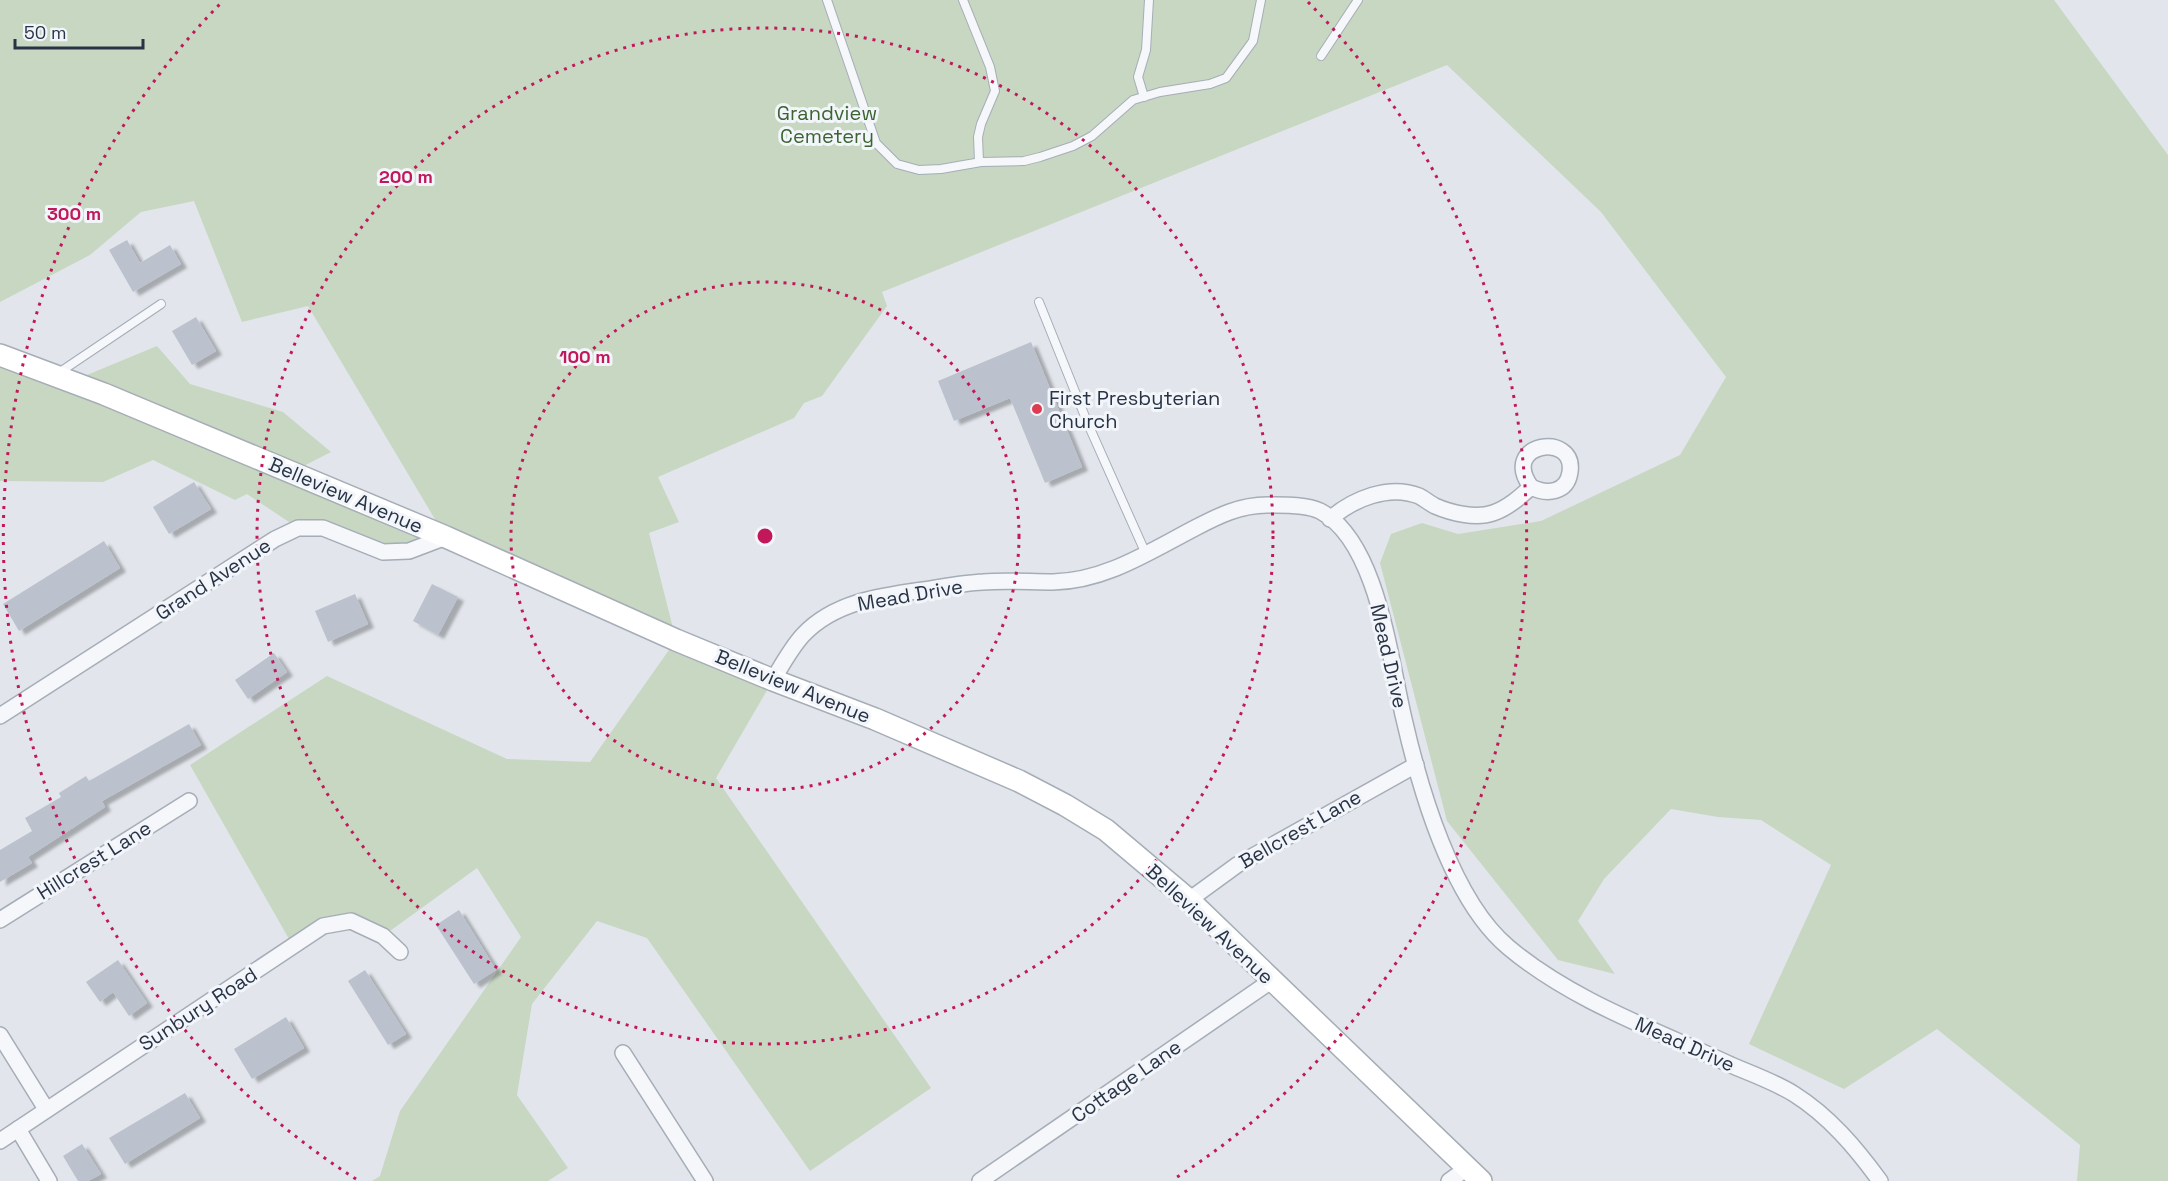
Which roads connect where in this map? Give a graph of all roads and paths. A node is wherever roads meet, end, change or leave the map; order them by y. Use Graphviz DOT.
graph roads {
  1 [pos="827,0"];
  2 [pos="963,0"];
  3 [pos="1149,0"];
  4 [pos="1261,0"];
  5 [pos="1358,0"];
  6 [pos="1321,56"];
  7 [pos="1143,97"];
  8 [pos="979,162"];
  9 [pos="1039,302"];
  10 [pos="161,304"];
  11 [pos="0,355"];
  12 [pos="53,376"];
  13 [pos="1531,487"];
  14 [pos="1330,519"];
  15 [pos="446,537"];
  16 [pos="1146,554"];
  17 [pos="773,680"];
  18 [pos="0,716"];
  19 [pos="1416,765"];
  20 [pos="189,801"];
  21 [pos="1189,900"];
  22 [pos="0,920"];
  23 [pos="400,952"];
  24 [pos="1271,981"];
  25 [pos="0,1035"];
  26 [pos="623,1053"];
  27 [pos="46,1109"];
  28 [pos="18,1129"];
  29 [pos="0,1141"];
  30 [pos="1474,1175"];
  31 [pos="49,1181"];
  32 [pos="705,1181"];
  33 [pos="980,1181"];
  34 [pos="1449,1181"];
  35 [pos="1880,1181"];
  1 -- 8 [label="lane"];
  2 -- 8 [label="lane"];
  3 -- 7 [label="lane"];
  4 -- 7 [label="lane"];
  5 -- 6 [label="lane"];
  7 -- 8 [label="lane"];
  9 -- 16 [label="lane"];
  10 -- 12 [label="lane"];
  11 -- 12 [label="street, Belleview Avenue"];
  12 -- 15 [label="street, Belleview Avenue"];
  13 -- 14 [label="street"];
  14 -- 16 [label="street, Mead Drive"];
  14 -- 19 [label="street, Mead Drive"];
  15 -- 17 [label="street, Belleview Avenue"];
  15 -- 18 [label="street, Grand Avenue"];
  16 -- 17 [label="street, Mead Drive"];
  17 -- 21 [label="street, Belleview Avenue"];
  19 -- 21 [label="street, Bellcrest Lane"];
  19 -- 35 [label="street, Mead Drive"];
  20 -- 22 [label="street, Hillcrest Lane"];
  21 -- 24 [label="street, Belleview Avenue"];
  23 -- 27 [label="street, Sunbury Road"];
  24 -- 30 [label="street, Belleview Avenue"];
  24 -- 33 [label="street, Cottage Lane"];
  25 -- 27 [label="street"];
  26 -- 32 [label="street"];
  27 -- 28 [label="street, Sunbury Road"];
  28 -- 29 [label="street, Sunbury Road"];
  28 -- 31 [label="street"];
  30 -- 34 [label="street"];
}
